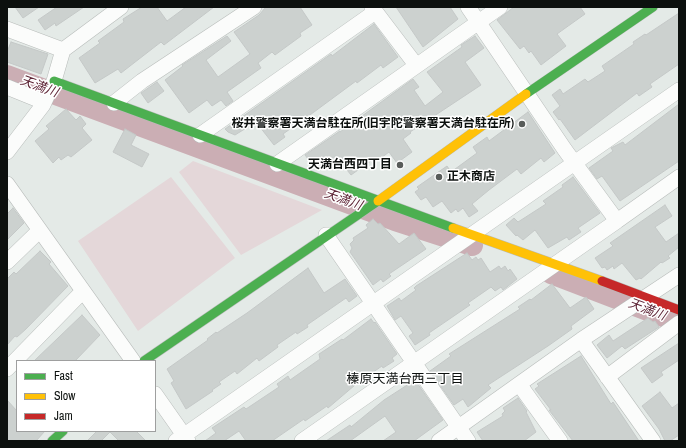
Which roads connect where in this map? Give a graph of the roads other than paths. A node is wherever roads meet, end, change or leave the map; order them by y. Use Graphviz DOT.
graph roads {
  1 [pos="121,7"];
  2 [pos="254,7"];
  3 [pos="468,7"];
  4 [pos="500,7"];
  5 [pos="653,7"];
  6 [pos="374,10"];
  7 [pos="479,22"];
  8 [pos="7,29"];
  9 [pos="63,50"];
  10 [pos="416,65"];
  11 [pos="54,81"];
  12 [pos="7,87"];
  13 [pos="679,90"];
  14 [pos="526,94"];
  15 [pos="44,102"];
  16 [pos="114,103"];
  17 [pos="200,135"];
  18 [pos="7,152"];
  19 [pos="277,164"];
  20 [pos="575,164"];
  21 [pos="679,177"];
  22 [pos="7,184"];
  23 [pos="378,201"];
  24 [pos="617,221"];
  25 [pos="39,231"];
  26 [pos="472,234"];
  27 [pos="326,235"];
  28 [pos="7,262"];
  29 [pos="556,264"];
  30 [pos="679,275"];
  31 [pos="83,291"];
  32 [pos="647,296"];
  33 [pos="373,302"];
  34 [pos="679,310"];
  35 [pos="679,323"];
  36 [pos="581,340"];
  37 [pos="132,360"];
  38 [pos="145,360"];
  39 [pos="414,362"];
  40 [pos="7,369"];
  41 [pos="607,378"];
  42 [pos="519,384"];
  43 [pos="156,396"];
  44 [pos="459,427"];
  45 [pos="62,432"];
  46 [pos="182,439"];
  47 [pos="52,441"];
  48 [pos="302,441"];
  49 [pos="439,441"];
  50 [pos="468,441"];
  51 [pos="560,441"];
  52 [pos="653,441"];
  1 -- 9 [label="street"];
  2 -- 16 [label="street"];
  3 -- 7 [label="street"];
  4 -- 7 [label="street"];
  5 -- 14 [label="street"];
  6 -- 10 [label="street"];
  6 -- 17 [label="street"];
  7 -- 10 [label="street"];
  7 -- 14 [label="street"];
  8 -- 9 [label="street"];
  9 -- 11 [label="street"];
  10 -- 19 [label="street"];
  11 -- 15 [label="street"];
  11 -- 16 [label="street"];
  12 -- 15 [label="street"];
  13 -- 20 [label="street"];
  14 -- 20 [label="street"];
  14 -- 23 [label="street"];
  15 -- 18 [label="street"];
  16 -- 17 [label="street"];
  17 -- 19 [label="street"];
  19 -- 23 [label="street"];
  20 -- 24 [label="street"];
  20 -- 26 [label="street"];
  21 -- 24 [label="street"];
  22 -- 25 [label="street"];
  23 -- 26 [label="street"];
  23 -- 27 [label="street"];
  24 -- 29 [label="street"];
  25 -- 28 [label="street"];
  25 -- 31 [label="street"];
  26 -- 29 [label="street"];
  26 -- 33 [label="street"];
  27 -- 33 [label="street"];
  27 -- 38 [label="street"];
  29 -- 32 [label="street"];
  29 -- 39 [label="street"];
  30 -- 32 [label="street"];
  31 -- 37 [label="street"];
  31 -- 40 [label="street"];
  32 -- 34 [label="street"];
  32 -- 36 [label="street"];
  33 -- 39 [label="street"];
  33 -- 46 [label="street"];
  35 -- 41 [label="street"];
  36 -- 41 [label="street"];
  36 -- 42 [label="street"];
  39 -- 44 [label="street"];
  39 -- 48 [label="street"];
  41 -- 52 [label="street"];
  42 -- 44 [label="street"];
  42 -- 51 [label="street"];
  43 -- 46 [label="street"];
  44 -- 49 [label="street"];
  44 -- 50 [label="street"];
  45 -- 47 [label="street"];
}
